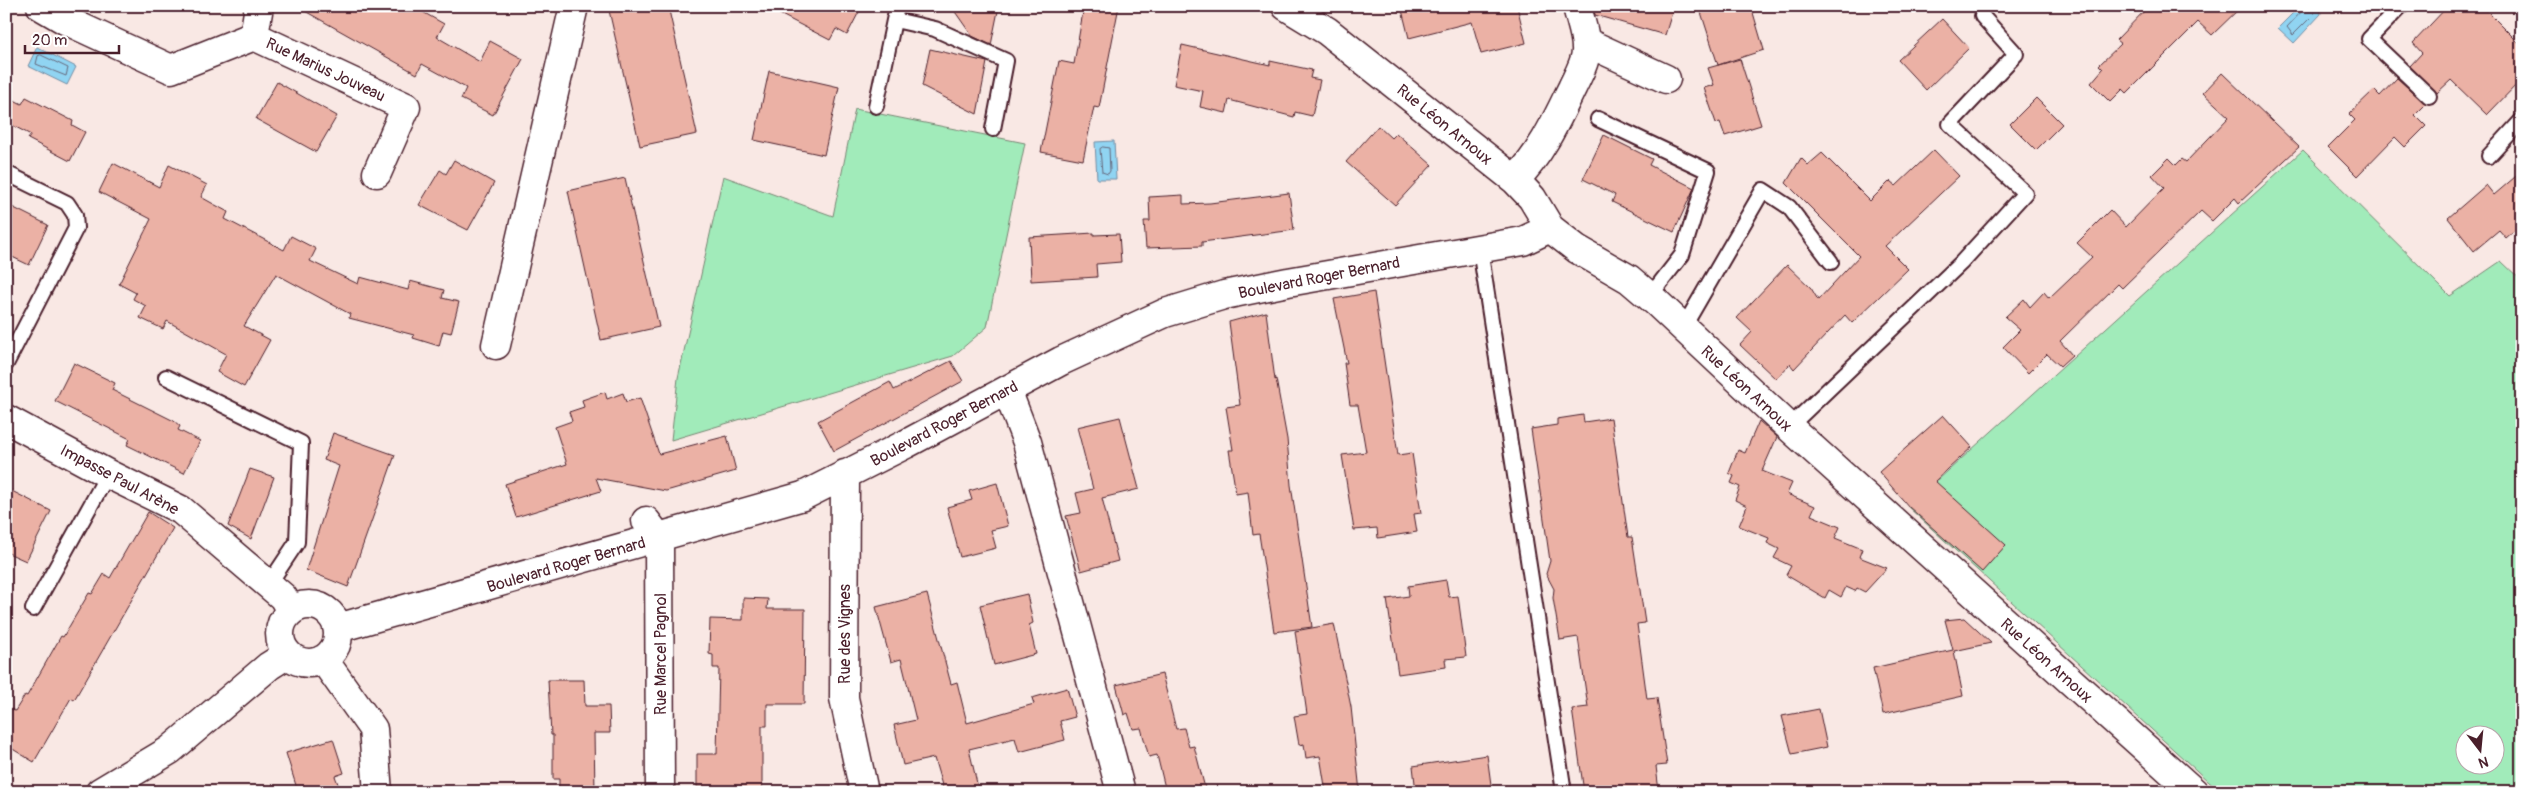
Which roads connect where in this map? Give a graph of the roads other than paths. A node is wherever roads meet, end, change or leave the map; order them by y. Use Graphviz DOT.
graph roads {
  1 [pos="42,6"];
  2 [pos="259,6"];
  3 [pos="574,6"];
  4 [pos="1286,6"];
  5 [pos="1577,6"];
  6 [pos="2401,6"];
  7 [pos="896,13"];
  8 [pos="1982,16"];
  9 [pos="254,36"];
  10 [pos="1586,42"];
  11 [pos="1666,79"];
  12 [pos="2429,96"];
  13 [pos="876,106"];
  14 [pos="1598,119"];
  15 [pos="2522,120"];
  16 [pos="993,129"];
  17 [pos="2489,156"];
  18 [pos="6,173"];
  19 [pos="377,174"];
  20 [pos="1514,180"];
  21 [pos="1550,228"];
  22 [pos="1480,249"];
  23 [pos="1832,262"];
  24 [pos="1650,296"];
  25 [pos="1683,328"];
  26 [pos="496,345"];
  27 [pos="6,364"];
  28 [pos="166,377"];
  29 [pos="1007,390"];
  30 [pos="6,419"];
  31 [pos="1789,427"];
  32 [pos="108,474"];
  33 [pos="845,474"];
  34 [pos="653,530"];
  35 [pos="269,584"];
  36 [pos="33,609"];
  37 [pos="291,611"];
  38 [pos="338,628"];
  39 [pos="288,654"];
  40 [pos="323,659"];
  41 [pos="100,792"];
  42 [pos="378,792"];
  43 [pos="660,792"];
  44 [pos="864,792"];
  45 [pos="1121,792"];
  46 [pos="1564,792"];
  47 [pos="2194,792"];
  1 -- 9 [label="street, Rue Marius Jouveau"];
  2 -- 9 [label="street"];
  3 -- 26 [label="street"];
  4 -- 20 [label="street, Rue Léon Arnoux"];
  5 -- 10 [label="street"];
  6 -- 12 [label="lane"];
  7 -- 13 [label="lane"];
  7 -- 16 [label="lane"];
  8 -- 31 [label="lane"];
  9 -- 19 [label="street, Rue Marius Jouveau"];
  10 -- 11 [label="street"];
  10 -- 20 [label="street"];
  14 -- 24 [label="lane"];
  15 -- 17 [label="lane"];
  18 -- 27 [label="lane"];
  20 -- 21 [label="street, Rue Léon Arnoux"];
  21 -- 22 [label="street, Boulevard Roger Bernard"];
  21 -- 24 [label="street, Rue Léon Arnoux"];
  22 -- 29 [label="street, Boulevard Roger Bernard"];
  22 -- 46 [label="lane"];
  23 -- 25 [label="lane"];
  24 -- 25 [label="street, Rue Léon Arnoux"];
  25 -- 31 [label="street, Rue Léon Arnoux"];
  28 -- 35 [label="lane"];
  29 -- 33 [label="street, Boulevard Roger Bernard"];
  29 -- 45 [label="street"];
  30 -- 32 [label="street, Impasse Paul Arène"];
  31 -- 47 [label="street, Rue Léon Arnoux"];
  32 -- 35 [label="street, Impasse Paul Arène"];
  32 -- 36 [label="lane"];
  33 -- 34 [label="street, Boulevard Roger Bernard"];
  33 -- 44 [label="street, Rue des Vignes"];
  34 -- 38 [label="street, Boulevard Roger Bernard"];
  34 -- 43 [label="street, Rue Marcel Pagnol"];
  35 -- 37 [label="street, Impasse Paul Arène"];
  37 -- 38 [label="street"];
  37 -- 39 [label="street"];
  38 -- 40 [label="street"];
  39 -- 40 [label="street"];
  39 -- 41 [label="street"];
  40 -- 42 [label="street"];
}
